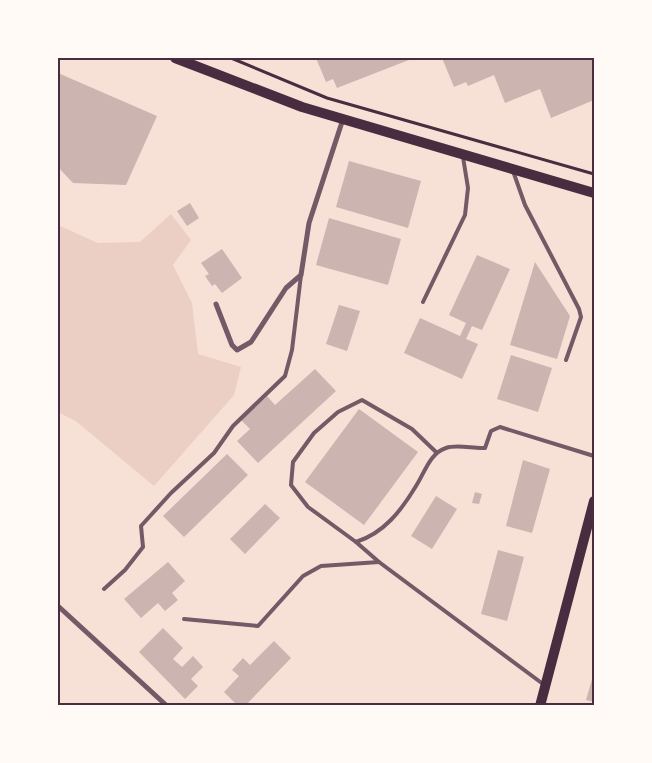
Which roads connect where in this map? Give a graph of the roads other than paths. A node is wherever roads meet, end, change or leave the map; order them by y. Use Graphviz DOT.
graph roads {
  1 [pos="175,58"];
  2 [pos="343,119"];
  3 [pos="463,155"];
  4 [pos="513,169"];
  5 [pos="594,194"];
  6 [pos="301,275"];
  7 [pos="423,302"];
  8 [pos="216,304"];
  9 [pos="566,360"];
  10 [pos="436,452"];
  11 [pos="594,456"];
  12 [pos="594,509"];
  13 [pos="356,542"];
  14 [pos="379,562"];
  15 [pos="104,589"];
  16 [pos="58,606"];
  17 [pos="184,618"];
  18 [pos="546,686"];
  19 [pos="167,706"];
  20 [pos="540,706"];
  1 -- 2 [label="main road"];
  2 -- 3 [label="main road"];
  2 -- 6 [label="street"];
  3 -- 4 [label="main road"];
  3 -- 7 [label="lane"];
  4 -- 5 [label="main road"];
  4 -- 9 [label="lane"];
  6 -- 8 [label="street"];
  6 -- 15 [label="lane"];
  10 -- 11 [label="lane"];
  10 -- 13 [label="lane"];
  10 -- 13 [label="lane"];
  12 -- 18 [label="main road"];
  13 -- 14 [label="lane"];
  14 -- 17 [label="lane"];
  14 -- 18 [label="lane"];
  16 -- 19 [label="street"];
  18 -- 20 [label="main road"];
}
